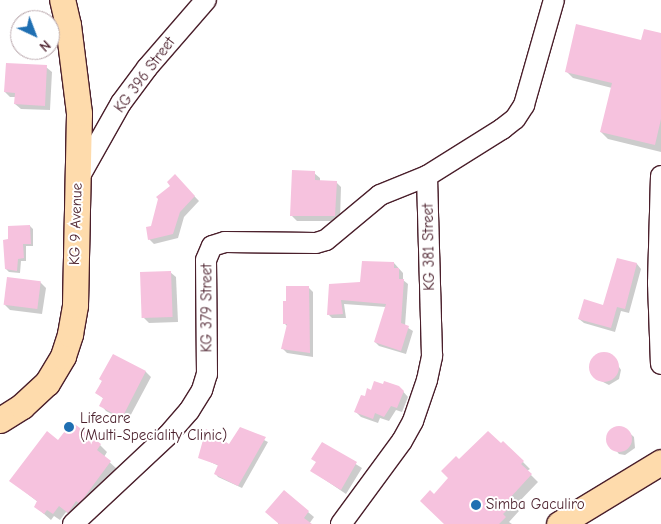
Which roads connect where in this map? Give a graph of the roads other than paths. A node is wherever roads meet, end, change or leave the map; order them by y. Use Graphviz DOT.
graph roads {
  1 [pos="206,0"];
  2 [pos="554,0"];
  3 [pos="64,2"];
  4 [pos="427,176"];
  5 [pos="661,176"];
  6 [pos="77,182"];
  7 [pos="661,364"];
  8 [pos="11,408"];
  9 [pos="0,420"];
  10 [pos="661,462"];
  11 [pos="72,524"];
  12 [pos="341,524"];
  13 [pos="559,524"];
  1 -- 6 [label="street, KG 396 Street"];
  2 -- 4 [label="street"];
  3 -- 6 [label="main road, KG 9 Avenue"];
  4 -- 11 [label="street, KG 379 Street"];
  4 -- 12 [label="street, KG 381 Street"];
  5 -- 7 [label="street"];
  6 -- 8 [label="main road, KG 9 Avenue"];
  8 -- 9 [label="main road, KG 9 Avenue"];
  10 -- 13 [label="main road"];
}
